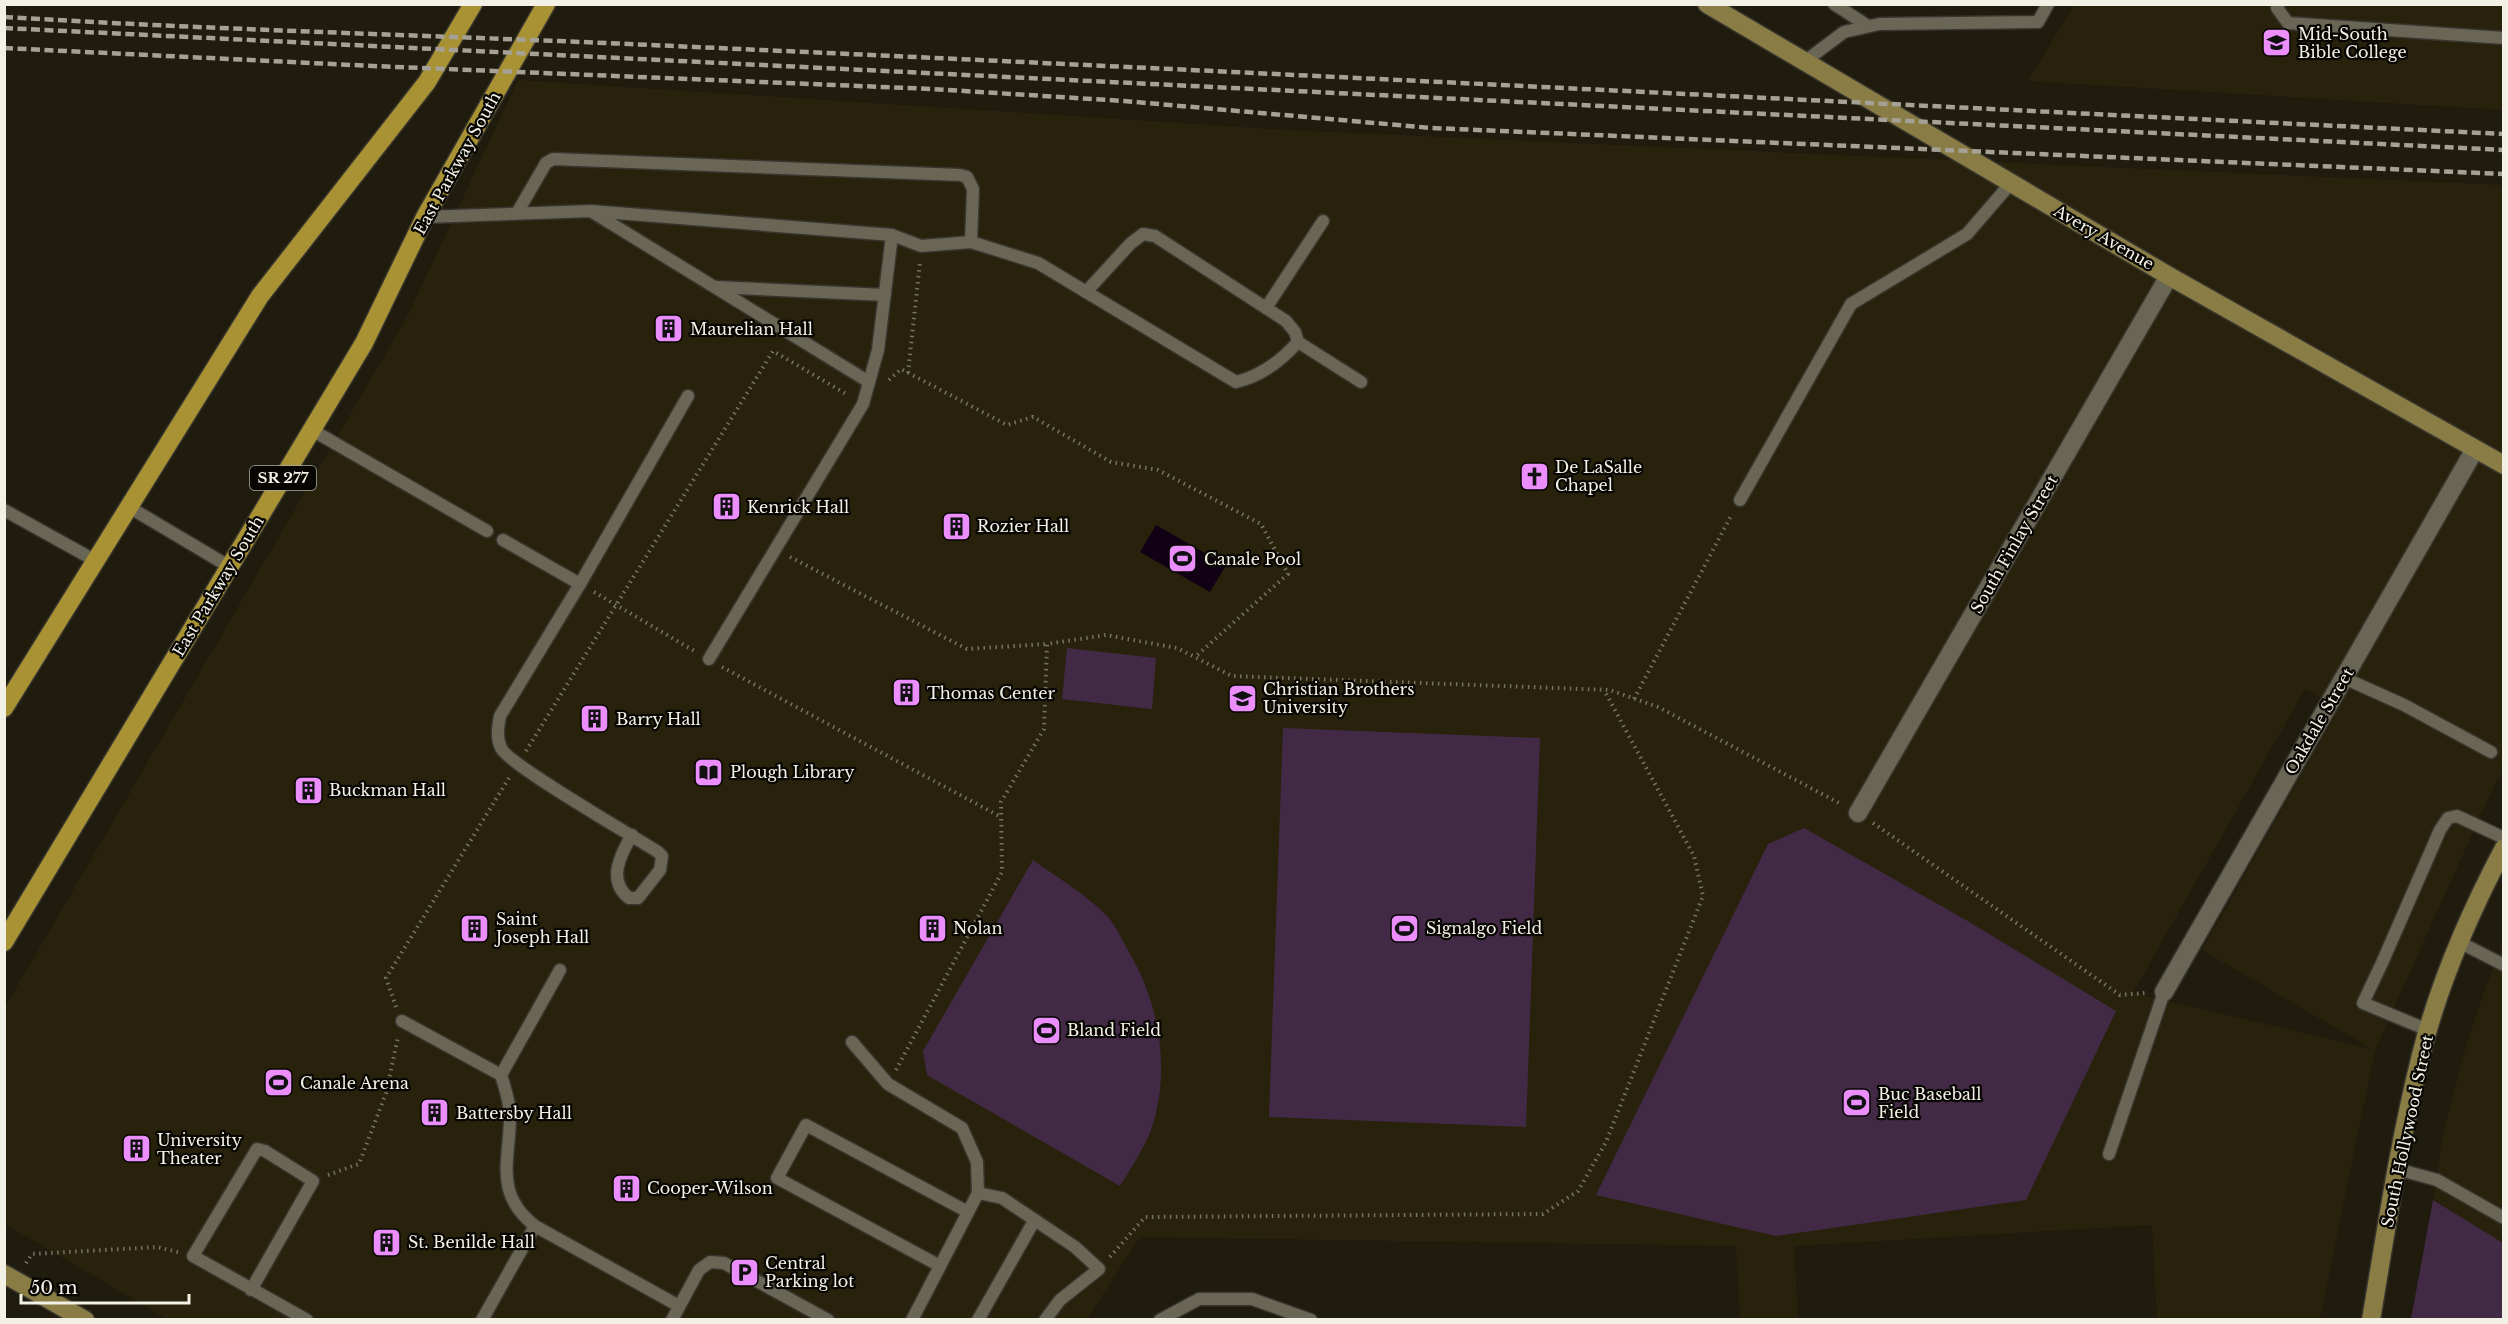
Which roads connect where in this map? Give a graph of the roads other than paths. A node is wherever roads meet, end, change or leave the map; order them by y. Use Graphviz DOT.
graph roads {
  1 [pos="473,4"];
  2 [pos="546,4"];
  3 [pos="1707,4"];
  4 [pos="1834,4"];
  5 [pos="2048,4"];
  6 [pos="2279,4"];
  7 [pos="1868,26"];
  8 [pos="2504,38"];
  9 [pos="1804,62"];
  10 [pos="2011,183"];
  11 [pos="591,210"];
  12 [pos="517,213"];
  13 [pos="425,217"];
  14 [pos="1323,221"];
  15 [pos="892,235"];
  16 [pos="971,242"];
  17 [pos="2169,276"];
  18 [pos="715,287"];
  19 [pos="1086,292"];
  20 [pos="885,295"];
  21 [pos="1266,308"];
  22 [pos="1298,342"];
  23 [pos="869,382"];
  24 [pos="1360,382"];
  25 [pos="688,396"];
  26 [pos="312,430"];
  27 [pos="2475,449"];
  28 [pos="2504,465"];
  29 [pos="1740,500"];
  30 [pos="129,507"];
  31 [pos="4,510"];
  32 [pos="487,531"];
  33 [pos="503,540"];
  34 [pos="96,561"];
  35 [pos="230,567"];
  36 [pos="580,584"];
  37 [pos="709,659"];
  38 [pos="2344,678"];
  39 [pos="4,708"];
  40 [pos="2492,752"];
  41 [pos="1858,813"];
  42 [pos="632,835"];
  43 [pos="2504,838"];
  44 [pos="2504,848"];
  45 [pos="4,942"];
  46 [pos="2458,942"];
  47 [pos="2504,965"];
  48 [pos="560,970"];
  49 [pos="2164,992"];
  50 [pos="402,1022"];
  51 [pos="2428,1030"];
  52 [pos="852,1042"];
  53 [pos="501,1075"];
  54 [pos="2109,1154"];
  55 [pos="2397,1169"];
  56 [pos="978,1193"];
  57 [pos="968,1212"];
  58 [pos="2504,1218"];
  59 [pos="1034,1221"];
  60 [pos="535,1226"];
  61 [pos="940,1266"];
  62 [pos="9,1276"];
  63 [pos="251,1290"];
  64 [pos="679,1306"];
  65 [pos="1308,1319"];
  66 [pos="85,1320"];
  67 [pos="307,1320"];
  68 [pos="482,1320"];
  69 [pos="672,1320"];
  70 [pos="828,1320"];
  71 [pos="912,1320"];
  72 [pos="978,1320"];
  73 [pos="1045,1320"];
  74 [pos="1160,1320"];
  75 [pos="2372,1320"];
  1 -- 30 [label="main road"];
  2 -- 13 [label="main road, East Parkway South / SR 277"];
  3 -- 9 [label="street, Avery Avenue"];
  4 -- 7 [label="lane"];
  5 -- 7 [label="lane"];
  6 -- 8 [label="lane"];
  7 -- 9 [label="lane"];
  9 -- 10 [label="street, Avery Avenue"];
  10 -- 17 [label="street, Avery Avenue"];
  10 -- 29 [label="lane"];
  11 -- 12 [label="lane"];
  11 -- 15 [label="lane"];
  11 -- 18 [label="lane"];
  12 -- 13 [label="lane"];
  12 -- 16 [label="lane"];
  13 -- 26 [label="main road, East Parkway South / SR 277"];
  14 -- 21 [label="lane"];
  15 -- 16 [label="lane"];
  15 -- 20 [label="lane"];
  16 -- 19 [label="lane"];
  17 -- 27 [label="street, Avery Avenue"];
  17 -- 41 [label="street, South Finlay Street"];
  18 -- 20 [label="lane"];
  18 -- 23 [label="lane"];
  19 -- 21 [label="lane"];
  19 -- 22 [label="lane"];
  20 -- 23 [label="lane"];
  21 -- 22 [label="lane"];
  22 -- 24 [label="lane"];
  23 -- 37 [label="lane"];
  25 -- 36 [label="lane"];
  26 -- 32 [label="lane"];
  26 -- 35 [label="main road, East Parkway South / SR 277"];
  27 -- 28 [label="street, Avery Avenue"];
  27 -- 38 [label="street, Oakdale Street"];
  30 -- 34 [label="main road"];
  30 -- 35 [label="lane"];
  31 -- 34 [label="lane"];
  33 -- 36 [label="lane"];
  34 -- 39 [label="main road"];
  35 -- 45 [label="main road, East Parkway South / SR 277"];
  36 -- 42 [label="lane"];
  38 -- 40 [label="lane"];
  38 -- 49 [label="street, Oakdale Street"];
  42 -- 42 [label="lane"];
  43 -- 51 [label="lane"];
  44 -- 46 [label="street, South Hollywood Street"];
  46 -- 47 [label="lane"];
  46 -- 51 [label="street, South Hollywood Street"];
  48 -- 53 [label="lane"];
  49 -- 54 [label="lane"];
  50 -- 53 [label="lane"];
  51 -- 55 [label="street, South Hollywood Street"];
  52 -- 56 [label="lane"];
  53 -- 60 [label="lane"];
  55 -- 58 [label="lane"];
  55 -- 75 [label="street, South Hollywood Street"];
  56 -- 57 [label="lane"];
  56 -- 59 [label="lane"];
  57 -- 61 [label="lane"];
  57 -- 61 [label="lane"];
  59 -- 72 [label="lane"];
  59 -- 73 [label="lane"];
  60 -- 64 [label="lane"];
  60 -- 68 [label="lane"];
  61 -- 71 [label="lane"];
  62 -- 66 [label="street"];
  63 -- 63 [label="lane"];
  63 -- 67 [label="lane"];
  64 -- 69 [label="lane"];
  64 -- 70 [label="lane"];
  65 -- 74 [label="lane"];
}
